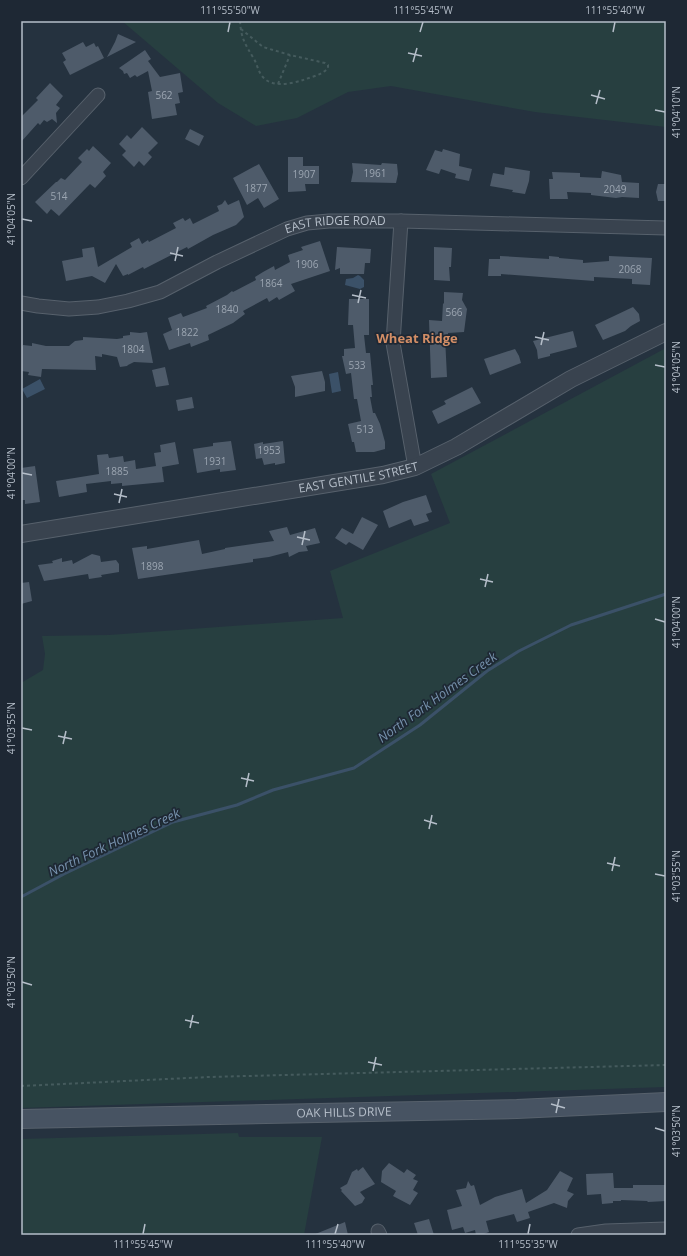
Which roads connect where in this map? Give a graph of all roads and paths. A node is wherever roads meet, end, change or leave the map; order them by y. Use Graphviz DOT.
graph roads {
  1 [pos="240,21"];
  2 [pos="241,29"];
  3 [pos="290,55"];
  4 [pos="278,84"];
  5 [pos="98,96"];
  6 [pos="21,178"];
  7 [pos="401,221"];
  8 [pos="666,228"];
  9 [pos="21,303"];
  10 [pos="666,332"];
  11 [pos="415,467"];
  12 [pos="21,534"];
  13 [pos="666,1065"];
  14 [pos="21,1086"];
  15 [pos="666,1102"];
  16 [pos="21,1119"];
  17 [pos="666,1229"];
  18 [pos="578,1235"];
  1 -- 2 [label="path"];
  2 -- 3 [label="path"];
  2 -- 4 [label="path"];
  3 -- 4 [label="path"];
  3 -- 4 [label="path"];
  5 -- 6 [label="street"];
  7 -- 8 [label="street, EAST RIDGE ROAD"];
  7 -- 9 [label="street, EAST RIDGE ROAD"];
  7 -- 11 [label="street"];
  10 -- 11 [label="street, EAST GENTILE STREET"];
  11 -- 12 [label="street, EAST GENTILE STREET"];
  13 -- 14 [label="path"];
  15 -- 16 [label="main road, OAK HILLS DRIVE"];
  17 -- 18 [label="street"];
}
